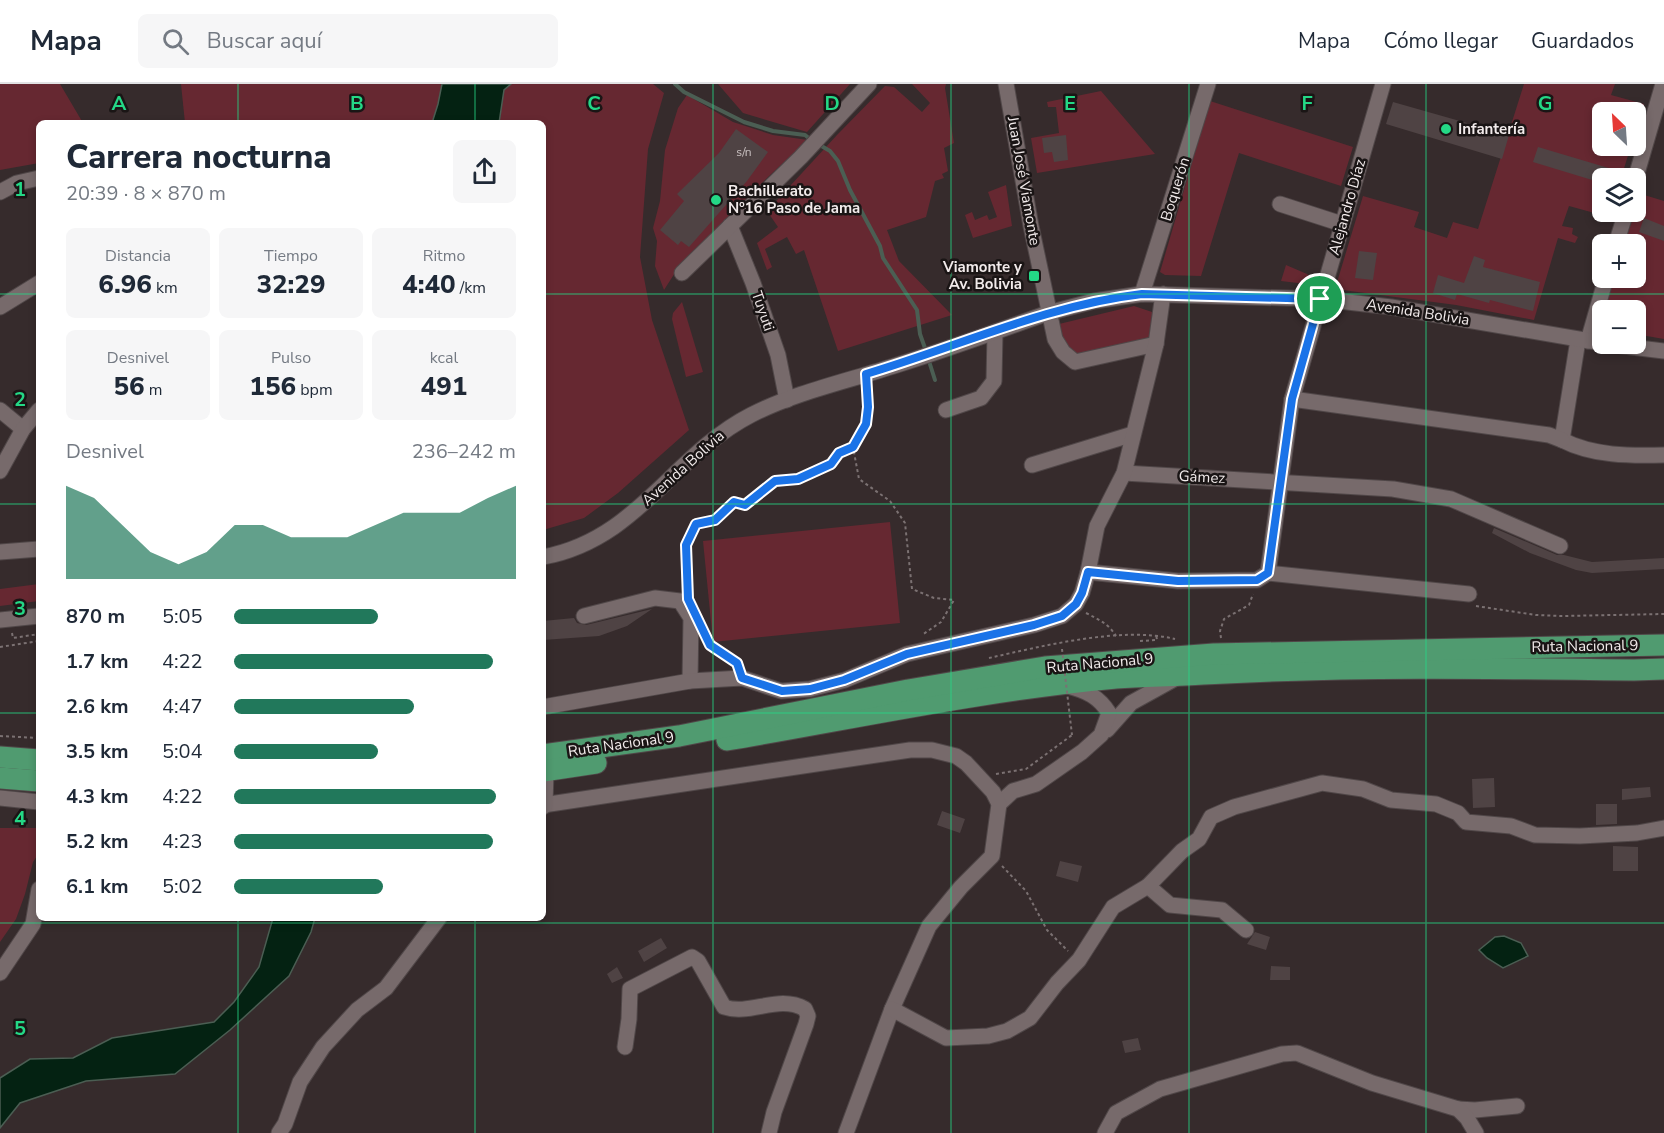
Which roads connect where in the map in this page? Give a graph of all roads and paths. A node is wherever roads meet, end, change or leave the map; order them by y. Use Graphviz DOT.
graph roads {
  1 [pos="869,84"];
  2 [pos="1006,84"];
  3 [pos="1208,84"];
  4 [pos="1383,84"];
  5 [pos="1663,84"];
  6 [pos="1638,168"];
  7 [pos="36,179"];
  8 [pos="17,183"];
  9 [pos="0,185"];
  10 [pos="0,192"];
  11 [pos="1280,204"];
  12 [pos="1342,224"];
  13 [pos="730,226"];
  14 [pos="682,273"];
  15 [pos="36,285"];
  16 [pos="1603,288"];
  17 [pos="1142,294"];
  18 [pos="1163,294"];
  19 [pos="1320,299"];
  20 [pos="0,307"];
  21 [pos="1048,313"];
  22 [pos="995,332"];
  23 [pos="1589,341"];
  24 [pos="1156,344"];
  25 [pos="1646,349"];
  26 [pos="1664,351"];
  27 [pos="866,374"];
  28 [pos="1292,399"];
  29 [pos="787,400"];
  30 [pos="0,410"];
  31 [pos="946,410"];
  32 [pos="36,414"];
  33 [pos="23,429"];
  34 [pos="1133,434"];
  35 [pos="1562,440"];
  36 [pos="853,447"];
  37 [pos="1664,455"];
  38 [pos="1032,465"];
  39 [pos="0,471"];
  40 [pos="1124,473"];
  41 [pos="1279,482"];
  42 [pos="1560,546"];
  43 [pos="36,549"];
  44 [pos="0,552"];
  45 [pos="546,556"];
  46 [pos="1088,572"];
  47 [pos="1268,573"];
  48 [pos="687,588"];
  49 [pos="1469,594"];
  50 [pos="1076,604"];
  51 [pos="36,616"];
  52 [pos="584,616"];
  53 [pos="0,621"];
  54 [pos="704,634"];
  55 [pos="1156,634"];
  56 [pos="1116,636"];
  57 [pos="1152,640"];
  58 [pos="36,641"];
  59 [pos="1664,645"];
  60 [pos="0,647"];
  61 [pos="1062,649"];
  62 [pos="907,654"];
  63 [pos="1664,669"];
  64 [pos="1181,675"];
  65 [pos="742,678"];
  66 [pos="690,681"];
  67 [pos="1060,684"];
  68 [pos="546,706"];
  69 [pos="1101,735"];
  70 [pos="0,736"];
  71 [pos="36,738"];
  72 [pos="0,757"];
  73 [pos="36,760"];
  74 [pos="546,766"];
  75 [pos="546,766"];
  76 [pos="980,777"];
  77 [pos="0,778"];
  78 [pos="36,781"];
  79 [pos="0,798"];
  80 [pos="36,802"];
  81 [pos="999,804"];
  82 [pos="546,806"];
  83 [pos="1664,828"];
  84 [pos="992,856"];
  85 [pos="1148,886"];
  86 [pos="36,906"];
  87 [pos="437,921"];
  88 [pos="1246,930"];
  89 [pos="1079,960"];
  90 [pos="0,973"];
  91 [pos="892,1009"];
  92 [pos="625,1047"];
  93 [pos="1517,1106"];
  94 [pos="1458,1109"];
  95 [pos="279,1133"];
  96 [pos="769,1133"];
  97 [pos="846,1133"];
  98 [pos="1105,1133"];
  99 [pos="1476,1133"];
  1 -- 13 [label="street"];
  2 -- 21 [label="street, Juan José Viamonte"];
  3 -- 17 [label="street, Boquerón"];
  4 -- 12 [label="street, Alejandro Díaz"];
  5 -- 6 [label="street"];
  7 -- 8 [label="street"];
  8 -- 9 [label="street"];
  8 -- 10 [label="street"];
  11 -- 12 [label="street"];
  12 -- 19 [label="street, Alejandro Díaz"];
  13 -- 14 [label="street"];
  13 -- 29 [label="street, Tuyuti"];
  15 -- 20 [label="street"];
  16 -- 23 [label="street"];
  17 -- 18 [label="street, Avenida Bolivia"];
  17 -- 21 [label="street, Avenida Bolivia"];
  18 -- 19 [label="street, Avenida Bolivia"];
  18 -- 24 [label="street"];
  19 -- 23 [label="street, Avenida Bolivia"];
  19 -- 28 [label="street, Alejandro Díaz"];
  21 -- 22 [label="street, Avenida Bolivia"];
  21 -- 24 [label="street, Juan José Viamonte"];
  22 -- 27 [label="street, Avenida Bolivia"];
  22 -- 31 [label="street"];
  23 -- 35 [label="street"];
  24 -- 34 [label="street"];
  25 -- 26 [label="street"];
  27 -- 29 [label="street, Avenida Bolivia"];
  27 -- 36 [label="path"];
  28 -- 35 [label="street"];
  28 -- 41 [label="street, Alejandro Díaz"];
  29 -- 45 [label="street, Avenida Bolivia"];
  30 -- 33 [label="street"];
  32 -- 33 [label="street"];
  33 -- 39 [label="street"];
  34 -- 38 [label="street"];
  34 -- 40 [label="street"];
  35 -- 37 [label="street"];
  36 -- 48 [label="path"];
  36 -- 62 [label="path"];
  40 -- 41 [label="street, Gámez"];
  40 -- 46 [label="street"];
  41 -- 42 [label="street, Gámez"];
  41 -- 47 [label="street, Alejandro Díaz"];
  43 -- 44 [label="street"];
  46 -- 47 [label="street"];
  46 -- 50 [label="street"];
  47 -- 49 [label="street"];
  50 -- 56 [label="path"];
  50 -- 62 [label="street"];
  51 -- 53 [label="street"];
  52 -- 66 [label="street"];
  54 -- 65 [label="path"];
  55 -- 57 [label="path"];
  58 -- 60 [label="path"];
  59 -- 74 [label="highway, Ruta Nacional 9"];
  61 -- 76 [label="path, bridge"];
  62 -- 65 [label="street"];
  63 -- 64 [label="highway, Ruta Nacional 9"];
  64 -- 67 [label="highway, Ruta Nacional 9"];
  64 -- 69 [label="street"];
  65 -- 66 [label="street"];
  66 -- 68 [label="street"];
  67 -- 69 [label="street"];
  67 -- 75 [label="highway, Ruta Nacional 9"];
  69 -- 81 [label="street"];
  70 -- 71 [label="path"];
  72 -- 73 [label="highway"];
  76 -- 81 [label="street"];
  76 -- 82 [label="street"];
  77 -- 78 [label="highway"];
  79 -- 80 [label="street"];
  81 -- 84 [label="street"];
  83 -- 85 [label="street"];
  84 -- 89 [label="path"];
  84 -- 91 [label="street"];
  85 -- 88 [label="street"];
  85 -- 89 [label="street"];
  86 -- 90 [label="street"];
  87 -- 95 [label="street"];
  89 -- 91 [label="street"];
  91 -- 97 [label="street"];
  92 -- 96 [label="street"];
  93 -- 94 [label="street"];
  94 -- 98 [label="street"];
  94 -- 99 [label="street"];
}
